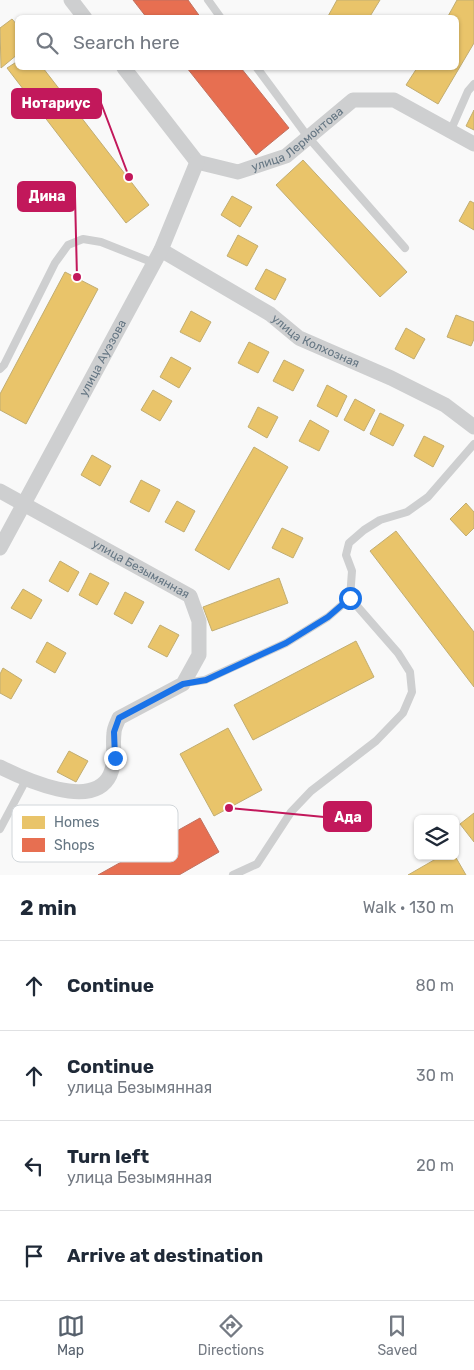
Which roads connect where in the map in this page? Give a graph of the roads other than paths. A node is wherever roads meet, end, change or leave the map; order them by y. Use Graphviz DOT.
graph roads {
  1 [pos="71,0"];
  2 [pos="208,0"];
  3 [pos="83,15"];
  4 [pos="219,15"];
  5 [pos="126,70"];
  6 [pos="259,70"];
  7 [pos="474,84"];
  8 [pos="450,132"];
  9 [pos="308,137"];
  10 [pos="474,144"];
  11 [pos="197,162"];
  12 [pos="405,248"];
  13 [pos="157,256"];
  14 [pos="0,369"];
  15 [pos="474,427"];
  16 [pos="474,444"];
  17 [pos="0,491"];
  18 [pos="24,504"];
  19 [pos="0,548"];
  20 [pos="350,598"];
  21 [pos="183,684"];
  22 [pos="0,767"];
  23 [pos="26,780"];
  24 [pos="13,805"];
  25 [pos="12,806"];
  26 [pos="0,829"];
  27 [pos="232,875"];
  1 -- 3 [label="street"];
  2 -- 4 [label="lane"];
  5 -- 11 [label="street"];
  6 -- 9 [label="lane"];
  7 -- 8 [label="lane"];
  8 -- 9 [label="street, улица Лермонтова"];
  8 -- 10 [label="street, улица Лермонтова"];
  9 -- 11 [label="street, улица Лермонтова"];
  9 -- 12 [label="lane"];
  11 -- 13 [label="street, улица Ауэзова"];
  13 -- 14 [label="lane"];
  13 -- 15 [label="street, улица Колхозная"];
  13 -- 18 [label="street, улица Ауэзова"];
  16 -- 20 [label="lane"];
  17 -- 18 [label="street, улица Безымянная"];
  18 -- 19 [label="street, улица Ауэзова"];
  18 -- 21 [label="street, улица Безымянная"];
  20 -- 21 [label="lane"];
  20 -- 27 [label="lane"];
  21 -- 23 [label="street"];
  22 -- 23 [label="street"];
  23 -- 24 [label="lane"];
  25 -- 26 [label="lane"];
}
